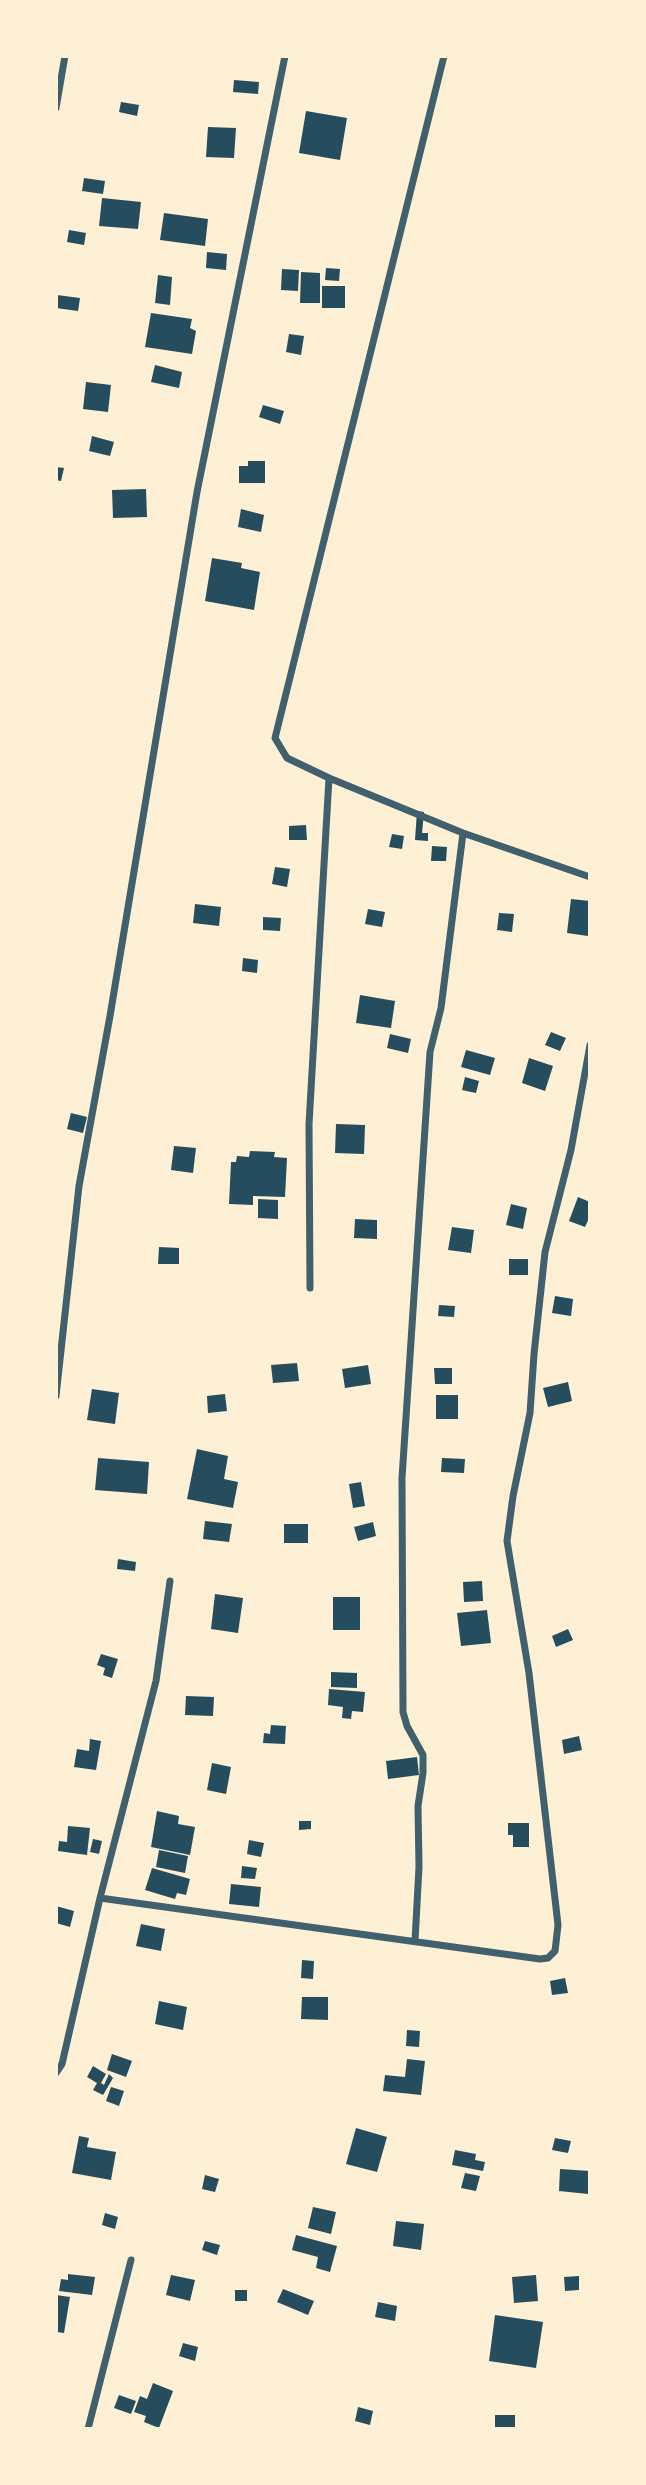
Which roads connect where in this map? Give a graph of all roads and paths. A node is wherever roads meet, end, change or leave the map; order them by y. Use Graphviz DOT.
graph roads {
  1 [pos="65,56"];
  2 [pos="285,56"];
  3 [pos="444,56"];
  4 [pos="56,108"];
  5 [pos="328,778"];
  6 [pos="463,833"];
  7 [pos="590,877"];
  8 [pos="590,1045"];
  9 [pos="310,1288"];
  10 [pos="56,1396"];
  11 [pos="170,1581"];
  12 [pos="100,1898"];
  13 [pos="415,1941"];
  14 [pos="56,2073"];
  15 [pos="131,2260"];
  16 [pos="88,2429"];
  1 -- 4 [label="street"];
  2 -- 10 [label="street"];
  3 -- 5 [label="street"];
  5 -- 6 [label="street"];
  5 -- 9 [label="street"];
  6 -- 7 [label="street"];
  6 -- 13 [label="street"];
  8 -- 13 [label="street"];
  11 -- 12 [label="street"];
  12 -- 13 [label="street"];
  12 -- 14 [label="street"];
  15 -- 16 [label="street"];
}
